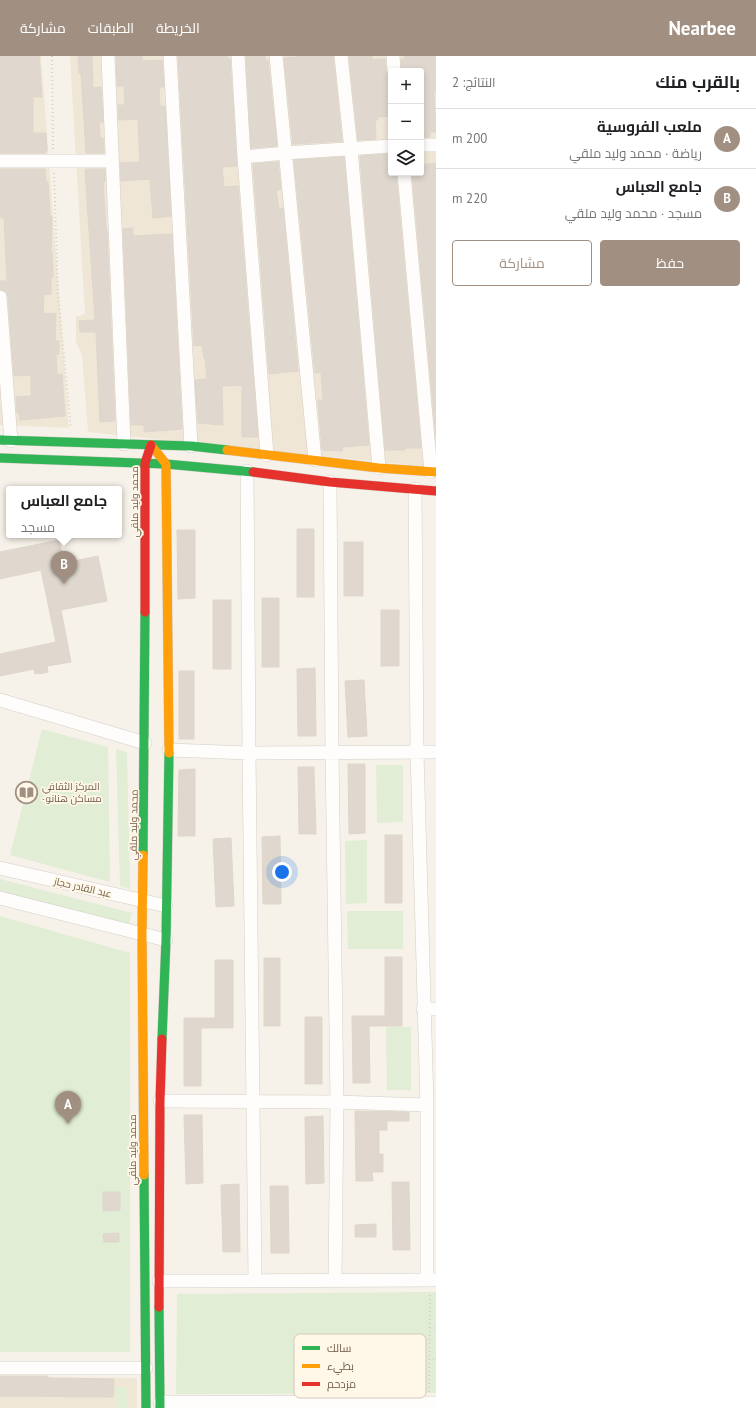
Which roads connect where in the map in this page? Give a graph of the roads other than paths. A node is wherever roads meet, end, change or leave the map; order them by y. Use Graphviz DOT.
graph roads {
  1 [pos="108,56"];
  2 [pos="170,56"];
  3 [pos="238,56"];
  4 [pos="276,56"];
  5 [pos="341,56"];
  6 [pos="393,56"];
  7 [pos="394,68"];
  8 [pos="424,145"];
  9 [pos="436,145"];
  10 [pos="388,146"];
  11 [pos="351,149"];
  12 [pos="285,153"];
  13 [pos="244,157"];
  14 [pos="0,161"];
  15 [pos="112,161"];
  16 [pos="404,176"];
  17 [pos="0,297"];
  18 [pos="6,440"];
  19 [pos="124,444"];
  20 [pos="151,444"];
  21 [pos="192,446"];
  22 [pos="267,455"];
  23 [pos="0,458"];
  24 [pos="315,460"];
  25 [pos="145,463"];
  26 [pos="166,464"];
  27 [pos="379,468"];
  28 [pos="247,471"];
  29 [pos="434,472"];
  30 [pos="330,482"];
  31 [pos="415,489"];
  32 [pos="436,491"];
  33 [pos="0,700"];
  34 [pos="145,743"];
  35 [pos="169,750"];
  36 [pos="332,752"];
  37 [pos="417,752"];
  38 [pos="436,752"];
  39 [pos="249,753"];
  40 [pos="0,868"];
  41 [pos="0,898"];
  42 [pos="143,901"];
  43 [pos="166,906"];
  44 [pos="142,934"];
  45 [pos="166,940"];
  46 [pos="430,1009"];
  47 [pos="160,1101"];
  48 [pos="254,1102"];
  49 [pos="337,1102"];
  50 [pos="427,1105"];
  51 [pos="335,1280"];
  52 [pos="159,1281"];
  53 [pos="255,1281"];
  54 [pos="431,1284"];
  55 [pos="0,1368"];
  56 [pos="146,1368"];
  57 [pos="433,1398"];
  58 [pos="160,1405"];
  59 [pos="311,1405"];
  60 [pos="146,1408"];
  1 -- 15 [label="street"];
  2 -- 21 [label="street"];
  3 -- 13 [label="street"];
  4 -- 12 [label="street"];
  5 -- 11 [label="street"];
  6 -- 7 [label="street"];
  8 -- 9 [label="street"];
  10 -- 11 [label="street"];
  11 -- 12 [label="street"];
  11 -- 27 [label="street"];
  12 -- 13 [label="street"];
  12 -- 24 [label="street"];
  13 -- 22 [label="street"];
  14 -- 15 [label="street"];
  15 -- 19 [label="street"];
  16 -- 29 [label="street"];
  17 -- 18 [label="street"];
  18 -- 19 [label="street"];
  19 -- 20 [label="street"];
  20 -- 21 [label="street"];
  20 -- 25 [label="street, محمد وليد ملقي"];
  20 -- 26 [label="street"];
  21 -- 22 [label="street"];
  22 -- 24 [label="street"];
  23 -- 25 [label="street"];
  24 -- 27 [label="street"];
  25 -- 26 [label="street"];
  25 -- 34 [label="street, محمد وليد ملقي"];
  26 -- 28 [label="street"];
  26 -- 35 [label="street"];
  27 -- 29 [label="street"];
  28 -- 30 [label="street"];
  28 -- 39 [label="street"];
  30 -- 31 [label="street"];
  30 -- 36 [label="street"];
  31 -- 32 [label="street"];
  31 -- 37 [label="street"];
  33 -- 34 [label="street"];
  34 -- 42 [label="street, محمد وليد ملقي"];
  35 -- 39 [label="street"];
  35 -- 43 [label="street"];
  36 -- 37 [label="street"];
  36 -- 39 [label="street"];
  36 -- 49 [label="street"];
  37 -- 38 [label="street"];
  37 -- 46 [label="street"];
  39 -- 48 [label="street"];
  40 -- 42 [label="street, عبد القادر حجاز"];
  41 -- 44 [label="street"];
  42 -- 43 [label="street, عبد القادر حجاز"];
  42 -- 44 [label="street, محمد وليد ملقي"];
  43 -- 45 [label="street"];
  44 -- 45 [label="street"];
  44 -- 56 [label="street, محمد وليد ملقي"];
  45 -- 47 [label="street"];
  46 -- 50 [label="street"];
  47 -- 48 [label="street"];
  47 -- 52 [label="street"];
  48 -- 49 [label="street"];
  48 -- 53 [label="street"];
  49 -- 50 [label="street"];
  49 -- 51 [label="street"];
  50 -- 54 [label="street"];
  51 -- 53 [label="street"];
  51 -- 54 [label="street"];
  52 -- 53 [label="street"];
  52 -- 58 [label="street"];
  55 -- 56 [label="street"];
  56 -- 60 [label="street, محمد وليد ملقي"];
  57 -- 59 [label="street"];
  58 -- 59 [label="street"];
}
